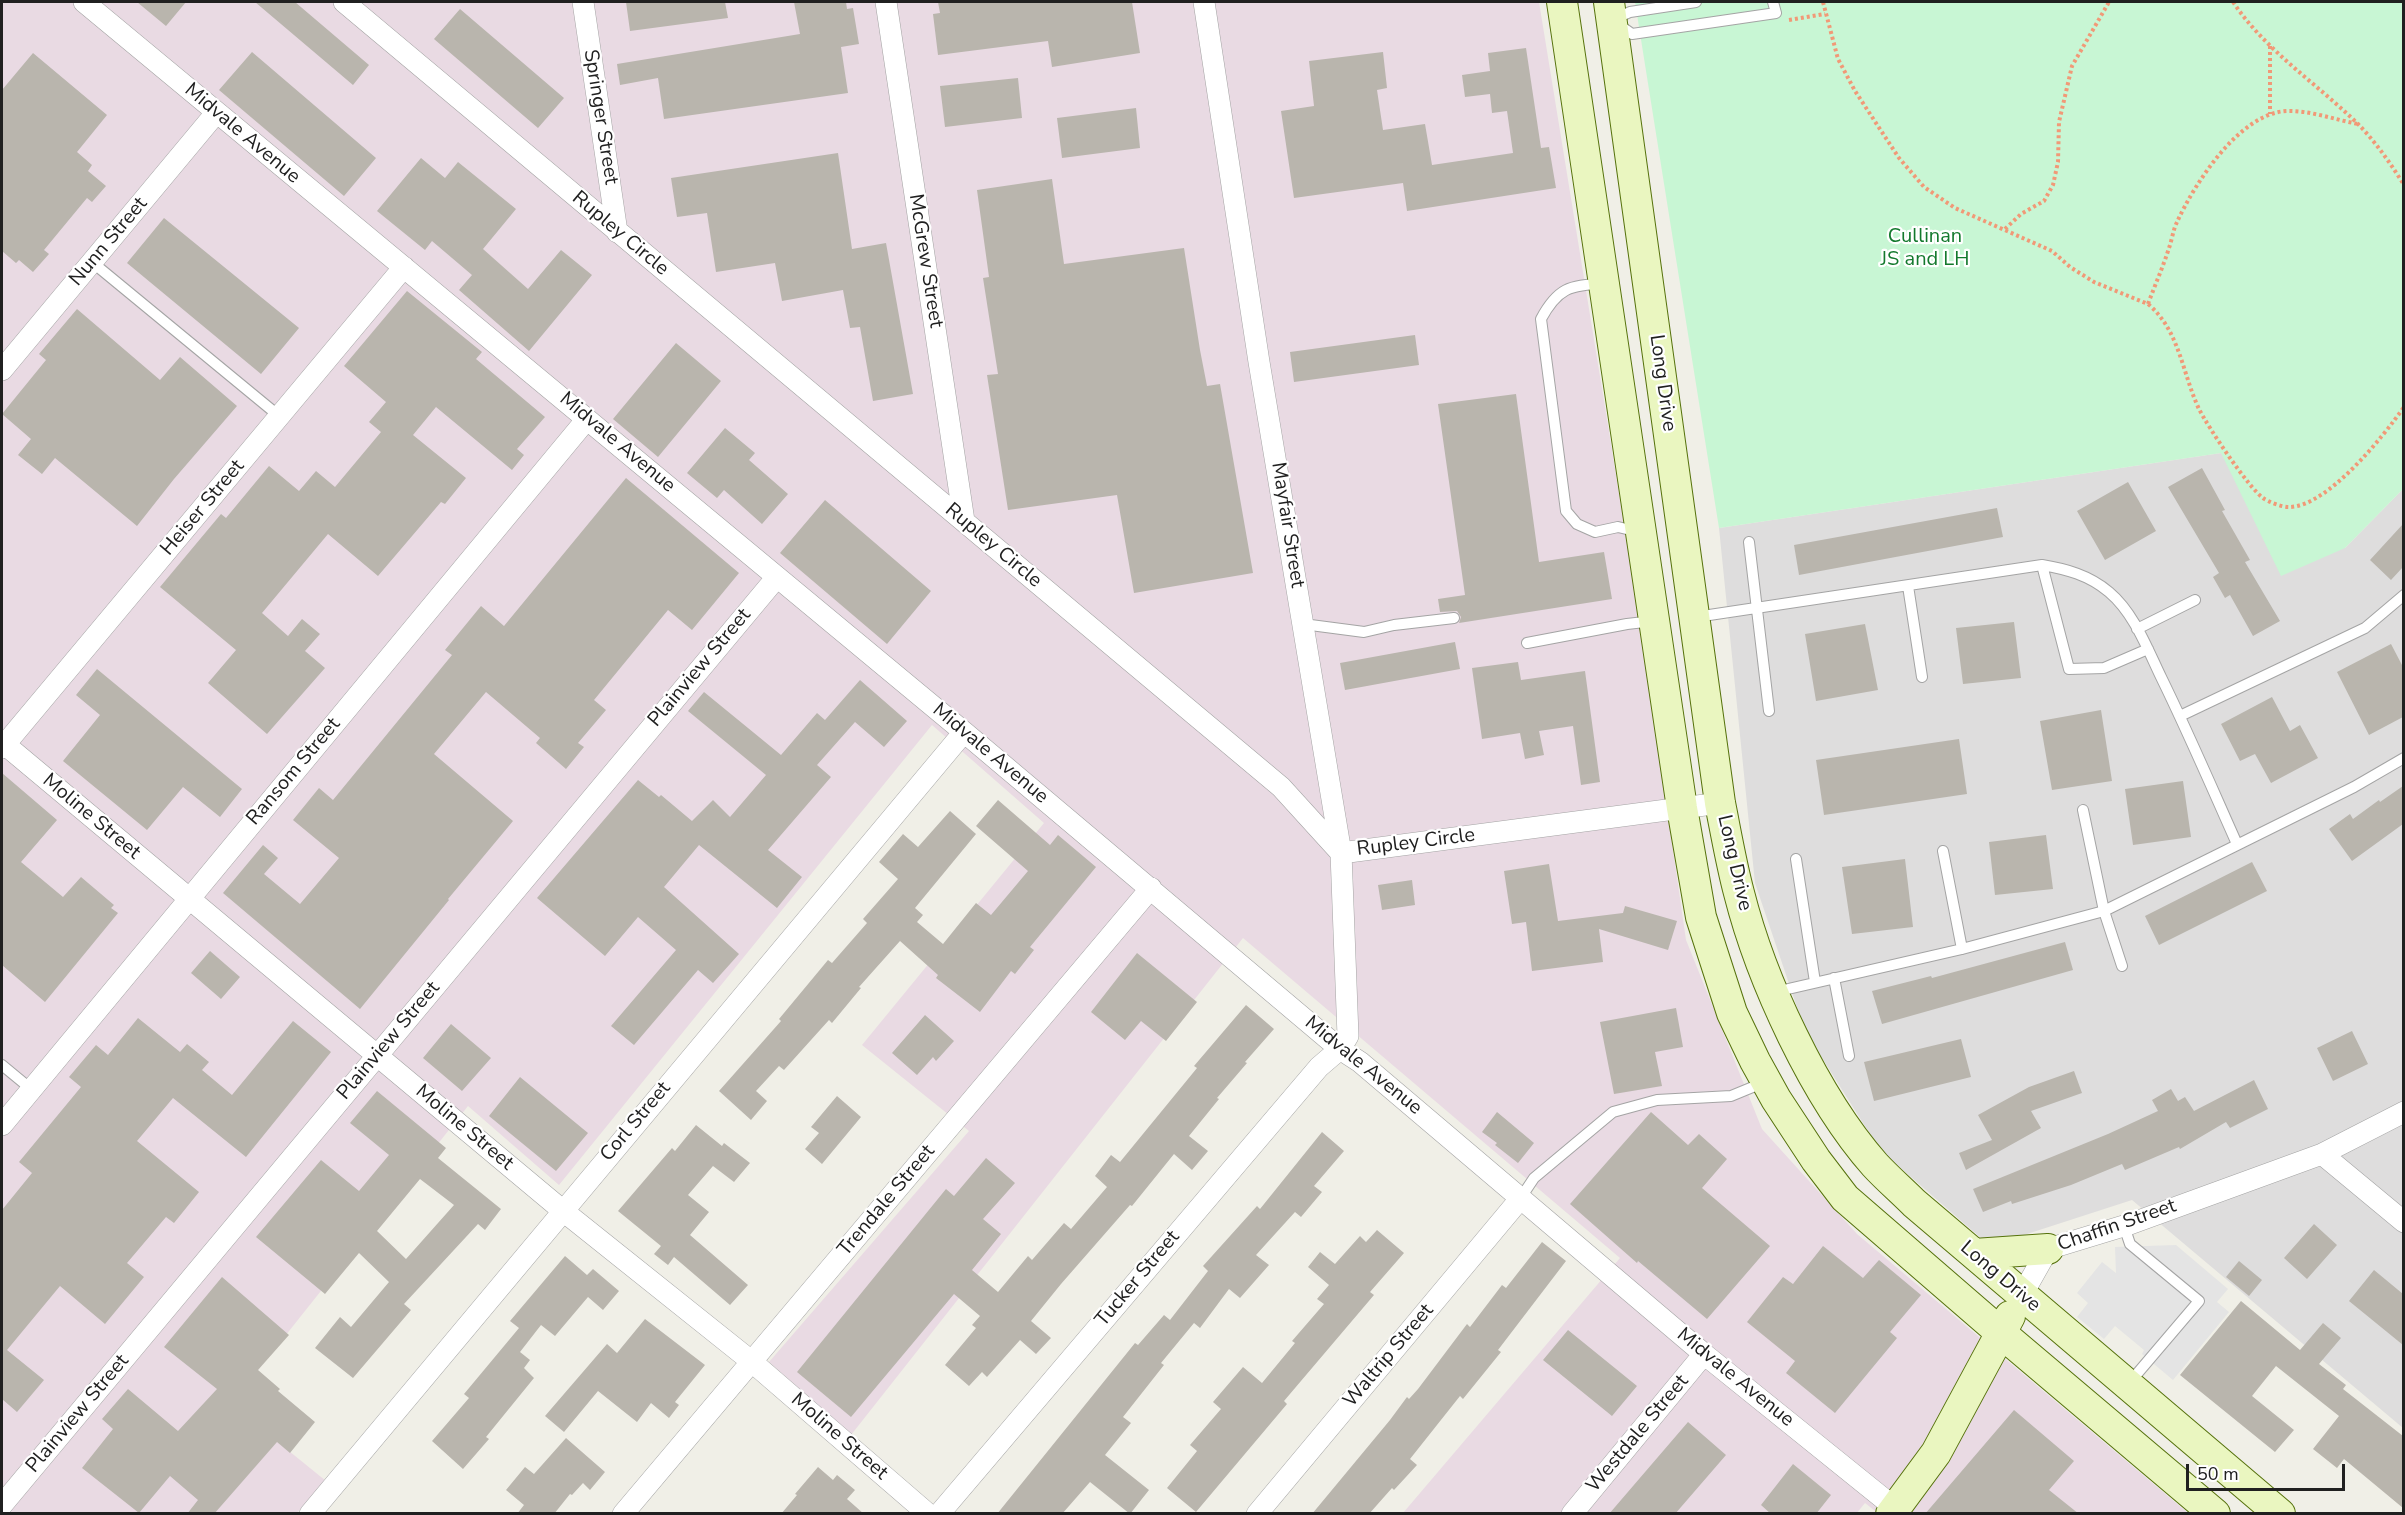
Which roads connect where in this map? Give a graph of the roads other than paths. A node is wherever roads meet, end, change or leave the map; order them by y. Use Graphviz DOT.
graph roads {
  1 [pos="84,2"];
  2 [pos="344,2"];
  3 [pos="582,2"];
  4 [pos="886,2"];
  5 [pos="1204,2"];
  6 [pos="1562,2"];
  7 [pos="1696,2"];
  8 [pos="1773,2"];
  9 [pos="1611,11"];
  10 [pos="1566,31"];
  11 [pos="216,113"];
  12 [pos="617,232"];
  13 [pos="92,262"];
  14 [pos="404,267"];
  15 [pos="1648,278"];
  16 [pos="1604,284"];
  17 [pos="2,370"];
  18 [pos="279,416"];
  19 [pos="587,419"];
  20 [pos="964,521"];
  21 [pos="1640,533"];
  22 [pos="1683,538"];
  23 [pos="1749,542"];
  24 [pos="2042,565"];
  25 [pos="777,577"];
  26 [pos="1908,586"];
  27 [pos="2403,595"];
  28 [pos="2195,600"];
  29 [pos="1757,608"];
  30 [pos="1454,618"];
  31 [pos="1694,618"];
  32 [pos="1654,621"];
  33 [pos="1303,624"];
  34 [pos="2137,629"];
  35 [pos="1527,643"];
  36 [pos="2148,649"];
  37 [pos="1922,677"];
  38 [pos="1769,711"];
  39 [pos="2180,716"];
  40 [pos="964,732"];
  41 [pos="3,745"];
  42 [pos="2403,758"];
  43 [pos="1720,803"];
  44 [pos="1682,808"];
  45 [pos="2083,810"];
  46 [pos="2237,844"];
  47 [pos="1943,851"];
  48 [pos="1341,853"];
  49 [pos="1796,859"];
  50 [pos="1150,888"];
  51 [pos="189,899"];
  52 [pos="2104,911"];
  53 [pos="1962,950"];
  54 [pos="2122,966"];
  55 [pos="1834,978"];
  56 [pos="1815,982"];
  57 [pos="1774,992"];
  58 [pos="1340,1049"];
  59 [pos="376,1055"];
  60 [pos="1850,1056"];
  61 [pos="2,1065"];
  62 [pos="1814,1075"];
  63 [pos="31,1089"];
  64 [pos="1771,1090"];
  65 [pos="2403,1112"];
  66 [pos="2,1125"];
  67 [pos="2322,1154"];
  68 [pos="1520,1199"];
  69 [pos="562,1210"];
  70 [pos="2403,1222"];
  71 [pos="2124,1226"];
  72 [pos="2048,1250"];
  73 [pos="1974,1254"];
  74 [pos="2022,1295"];
  75 [pos="2001,1333"];
  76 [pos="1704,1354"];
  77 [pos="751,1361"];
  78 [pos="2128,1385"];
  79 [pos="2,1505"];
  80 [pos="1893,1511"];
  81 [pos="310,1514"];
  82 [pos="623,1514"];
  83 [pos="928,1514"];
  84 [pos="939,1514"];
  85 [pos="1257,1514"];
  86 [pos="1572,1514"];
  87 [pos="2215,1514"];
  88 [pos="2280,1514"];
  1 -- 11 [label="street, Midvale Avenue"];
  2 -- 12 [label="street, Rupley Circle"];
  3 -- 12 [label="street, Springer Street"];
  4 -- 20 [label="street, McGrew Street"];
  5 -- 33 [label="street, Mayfair Street"];
  6 -- 10 [label="main road, Long Drive"];
  7 -- 9 [label="lane"];
  8 -- 9 [label="lane"];
  9 -- 10 [label="main road"];
  9 -- 15 [label="main road, Long Drive"];
  10 -- 16 [label="main road, Long Drive"];
  11 -- 13 [label="street, Nunn Street"];
  11 -- 14 [label="street, Midvale Avenue"];
  12 -- 20 [label="street, Rupley Circle"];
  13 -- 17 [label="street, Nunn Street"];
  13 -- 18 [label="lane"];
  14 -- 18 [label="street, Heiser Street"];
  14 -- 19 [label="street, Midvale Avenue"];
  15 -- 16 [label="main road"];
  15 -- 22 [label="main road, Long Drive"];
  16 -- 21 [label="main road, Long Drive"];
  16 -- 21 [label="lane"];
  18 -- 41 [label="street, Heiser Street"];
  19 -- 25 [label="street, Midvale Avenue"];
  19 -- 51 [label="street, Ransom Street"];
  20 -- 48 [label="street, Rupley Circle"];
  21 -- 22 [label="main road"];
  21 -- 32 [label="main road, Long Drive"];
  22 -- 31 [label="main road, Long Drive"];
  23 -- 29 [label="lane"];
  24 -- 26 [label="lane"];
  24 -- 34 [label="lane"];
  24 -- 36 [label="lane"];
  25 -- 40 [label="street, Midvale Avenue"];
  25 -- 59 [label="street, Plainview Street"];
  26 -- 29 [label="lane"];
  26 -- 37 [label="lane"];
  27 -- 39 [label="lane"];
  28 -- 34 [label="lane"];
  29 -- 31 [label="lane"];
  29 -- 38 [label="lane"];
  30 -- 33 [label="lane"];
  31 -- 43 [label="main road, Long Drive"];
  32 -- 35 [label="lane"];
  32 -- 44 [label="main road, Long Drive"];
  33 -- 48 [label="street, Mayfair Street"];
  34 -- 36 [label="lane"];
  36 -- 39 [label="lane"];
  39 -- 46 [label="lane"];
  40 -- 50 [label="street, Midvale Avenue"];
  40 -- 69 [label="street, Corl Street"];
  41 -- 51 [label="street, Moline Street"];
  42 -- 46 [label="lane"];
  43 -- 44 [label="street, Rupley Circle"];
  43 -- 57 [label="main road, Long Drive"];
  44 -- 48 [label="street, Rupley Circle"];
  44 -- 64 [label="main road, Long Drive"];
  45 -- 52 [label="lane"];
  46 -- 52 [label="lane"];
  47 -- 53 [label="lane"];
  48 -- 58 [label="street, Mayfair Street"];
  49 -- 56 [label="lane"];
  50 -- 58 [label="street, Midvale Avenue"];
  50 -- 77 [label="street, Trendale Street"];
  51 -- 59 [label="street, Moline Street"];
  51 -- 63 [label="street, Ransom Street"];
  52 -- 53 [label="lane"];
  52 -- 54 [label="lane"];
  53 -- 55 [label="lane"];
  55 -- 56 [label="lane"];
  55 -- 60 [label="lane"];
  56 -- 57 [label="lane"];
  57 -- 62 [label="main road, Long Drive"];
  58 -- 68 [label="street, Midvale Avenue"];
  58 -- 84 [label="street, Tucker Street"];
  59 -- 69 [label="street, Moline Street"];
  59 -- 79 [label="street, Plainview Street"];
  61 -- 63 [label="lane"];
  62 -- 64 [label="main road"];
  62 -- 73 [label="main road, Long Drive"];
  63 -- 66 [label="street, Ransom Street"];
  64 -- 68 [label="lane"];
  64 -- 75 [label="main road, Long Drive"];
  65 -- 67 [label="street, Chaffin Street"];
  67 -- 70 [label="street"];
  67 -- 71 [label="street, Chaffin Street"];
  68 -- 76 [label="street, Midvale Avenue"];
  68 -- 85 [label="street, Waltrip Street"];
  69 -- 77 [label="street, Moline Street"];
  69 -- 81 [label="street, Corl Street"];
  71 -- 72 [label="street, Chaffin Street"];
  71 -- 78 [label="lane"];
  72 -- 73 [label="main road"];
  72 -- 74 [label="street, Chaffin Street"];
  73 -- 74 [label="main road, Long Drive"];
  74 -- 75 [label="main road, Chaffin Street"];
  74 -- 78 [label="main road, Long Drive"];
  75 -- 80 [label="main road, Chaffin Street"];
  75 -- 87 [label="main road, Long Drive"];
  76 -- 80 [label="street, Midvale Avenue"];
  76 -- 86 [label="street, Westdale Street"];
  77 -- 82 [label="street, Trendale Street"];
  77 -- 83 [label="street, Moline Street"];
  78 -- 88 [label="main road, Long Drive"];
}
